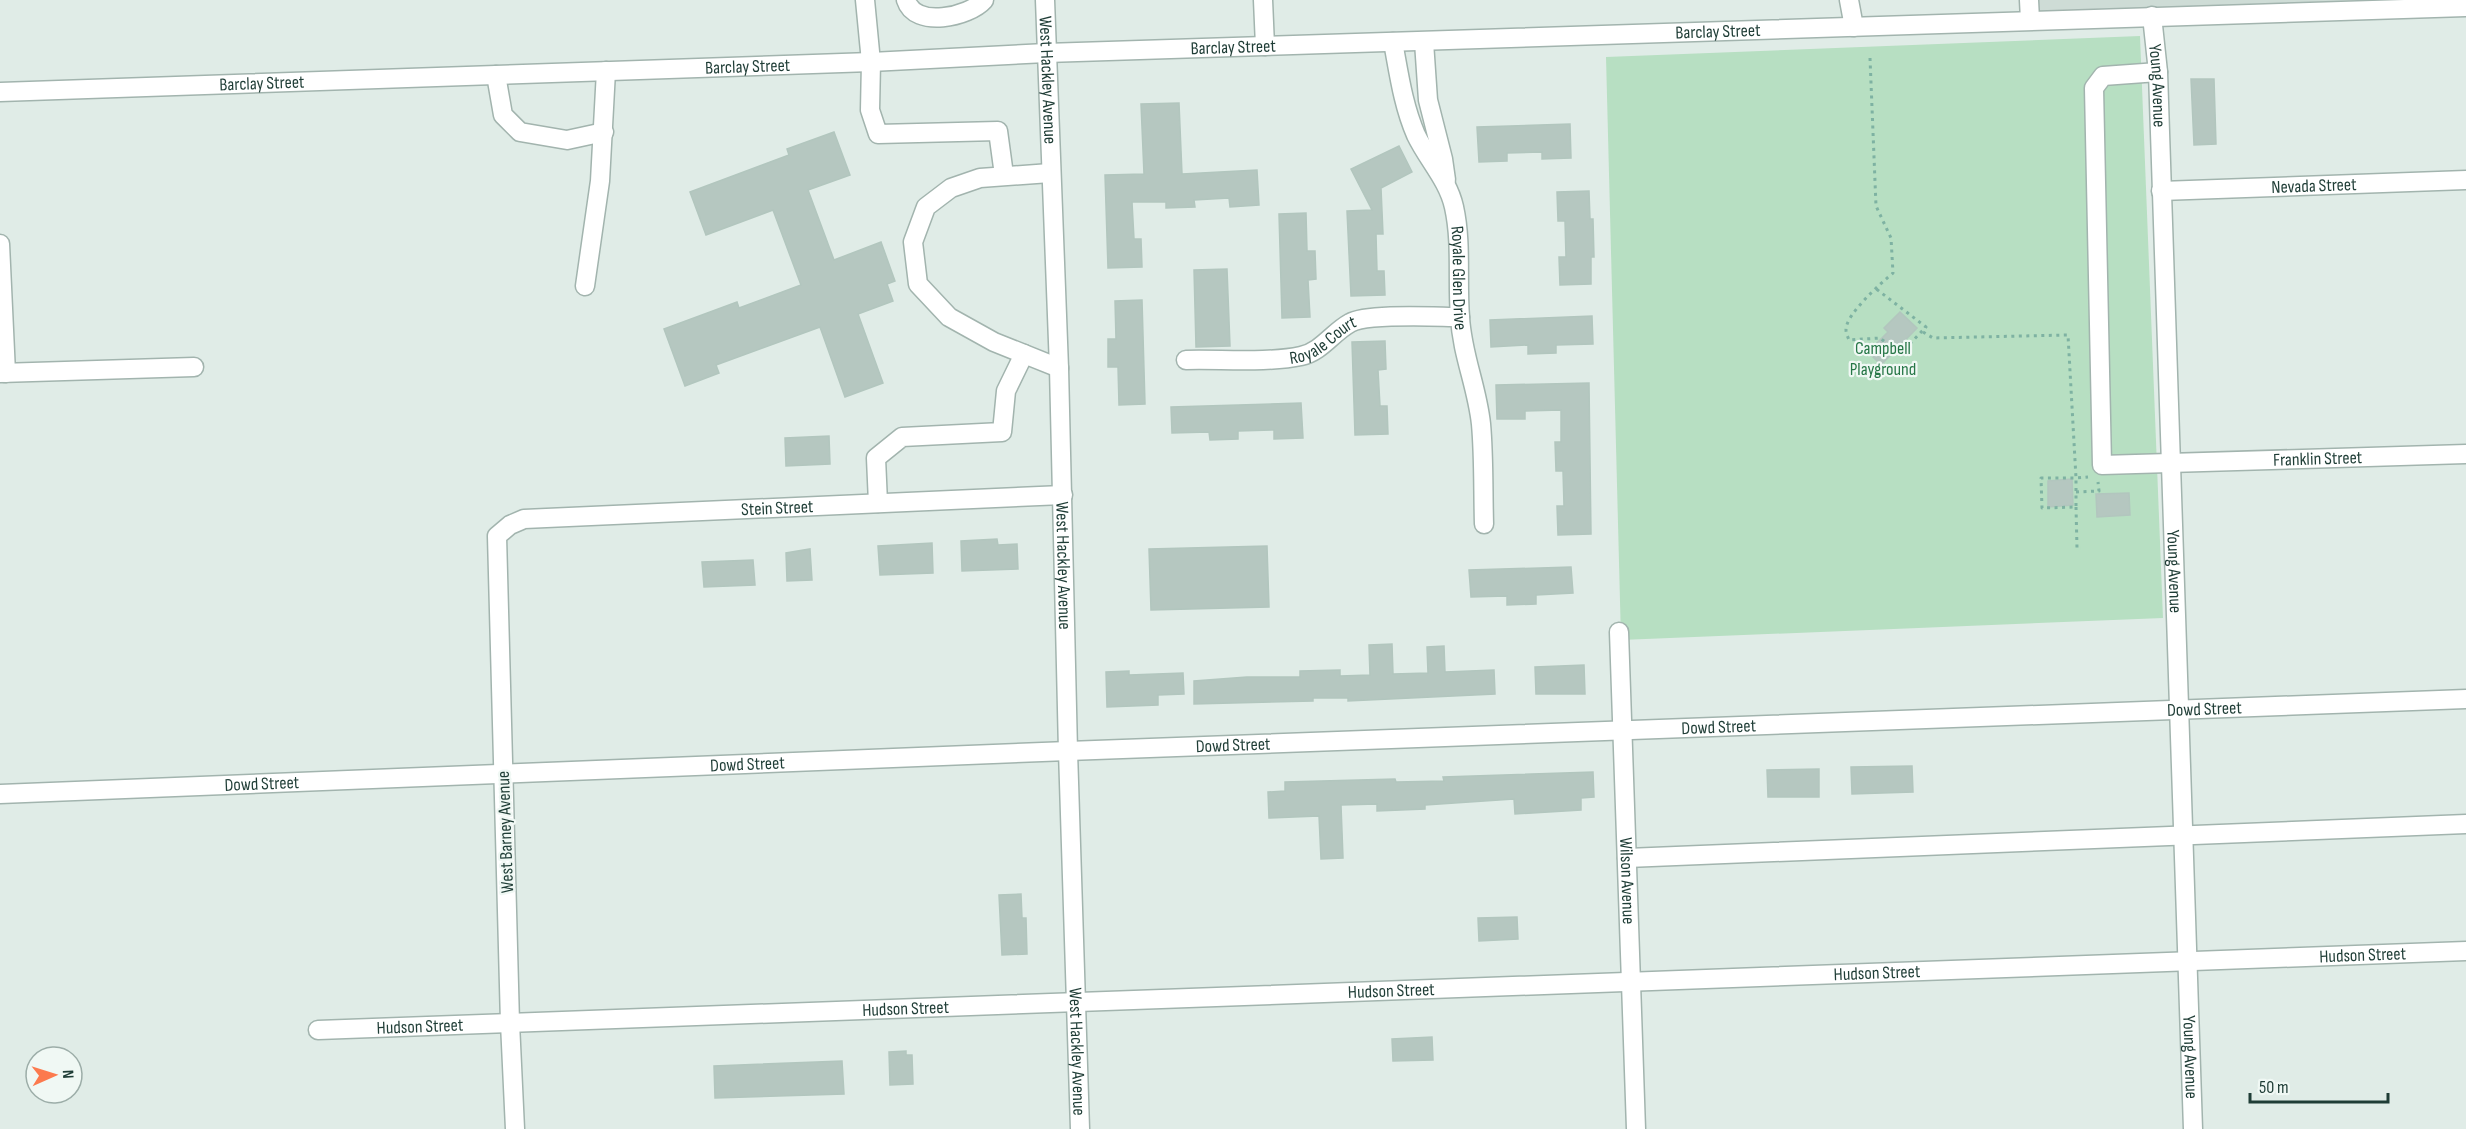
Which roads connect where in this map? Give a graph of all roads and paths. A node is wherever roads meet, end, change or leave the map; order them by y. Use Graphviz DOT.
graph roads {
  1 [pos="865,0"];
  2 [pos="906,0"];
  3 [pos="984,0"];
  4 [pos="1045,0"];
  5 [pos="1263,0"];
  6 [pos="1849,0"];
  7 [pos="2030,0"];
  8 [pos="2466,7"];
  9 [pos="2152,16"];
  10 [pos="2030,20"];
  11 [pos="1854,27"];
  12 [pos="1393,42"];
  13 [pos="1424,42"];
  14 [pos="1265,46"];
  15 [pos="1046,53"];
  16 [pos="1870,58"];
  17 [pos="871,62"];
  18 [pos="606,71"];
  19 [pos="2158,72"];
  20 [pos="495,75"];
  21 [pos="0,92"];
  22 [pos="604,132"];
  23 [pos="1050,173"];
  24 [pos="1004,176"];
  25 [pos="2466,180"];
  26 [pos="1446,184"];
  27 [pos="2161,191"];
  28 [pos="0,244"];
  29 [pos="585,286"];
  30 [pos="1875,288"];
  31 [pos="1460,317"];
  32 [pos="1923,332"];
  33 [pos="1024,354"];
  34 [pos="1186,360"];
  35 [pos="194,367"];
  36 [pos="1059,369"];
  37 [pos="3,373"];
  38 [pos="2466,454"];
  39 [pos="2171,464"];
  40 [pos="2076,478"];
  41 [pos="2076,492"];
  42 [pos="1063,495"];
  43 [pos="878,503"];
  44 [pos="2076,507"];
  45 [pos="1484,524"];
  46 [pos="498,536"];
  47 [pos="2081,548"];
  48 [pos="1619,632"];
  49 [pos="2466,699"];
  50 [pos="2178,710"];
  51 [pos="1623,729"];
  52 [pos="1068,751"];
  53 [pos="503,774"];
  54 [pos="0,794"];
  55 [pos="2466,824"];
  56 [pos="2183,834"];
  57 [pos="1627,858"];
  58 [pos="2466,951"];
  59 [pos="2188,962"];
  60 [pos="1631,981"];
  61 [pos="1076,1002"];
  62 [pos="510,1023"];
  63 [pos="318,1030"];
  64 [pos="515,1129"];
  65 [pos="1080,1129"];
  66 [pos="1636,1129"];
  67 [pos="2193,1129"];
  1 -- 17 [label="street"];
  2 -- 3 [label="street"];
  4 -- 15 [label="street, West Hackley Avenue"];
  5 -- 14 [label="street"];
  6 -- 11 [label="street"];
  7 -- 10 [label="street"];
  8 -- 9 [label="street, Barclay Street"];
  9 -- 10 [label="street, Barclay Street"];
  9 -- 19 [label="street, Young Avenue"];
  10 -- 11 [label="street, Barclay Street"];
  11 -- 13 [label="street, Barclay Street"];
  12 -- 13 [label="street, Barclay Street"];
  12 -- 14 [label="street, Barclay Street"];
  12 -- 26 [label="street, Royale Glen Drive"];
  13 -- 26 [label="street"];
  14 -- 15 [label="street, Barclay Street"];
  15 -- 17 [label="street, Barclay Street"];
  15 -- 23 [label="street, West Hackley Avenue"];
  16 -- 30 [label="path"];
  17 -- 18 [label="street, Barclay Street"];
  17 -- 24 [label="street"];
  18 -- 20 [label="street, Barclay Street"];
  18 -- 22 [label="street"];
  19 -- 27 [label="street, Young Avenue"];
  19 -- 39 [label="street, Franklin Street"];
  20 -- 21 [label="street, Barclay Street"];
  20 -- 22 [label="street"];
  22 -- 29 [label="street"];
  23 -- 24 [label="street"];
  23 -- 36 [label="street, West Hackley Avenue"];
  24 -- 33 [label="street"];
  25 -- 27 [label="street, Nevada Street"];
  26 -- 31 [label="street, Royale Glen Drive"];
  27 -- 39 [label="street, Young Avenue"];
  28 -- 37 [label="street"];
  30 -- 32 [label="path"];
  30 -- 32 [label="path"];
  31 -- 34 [label="street, Royale Court"];
  31 -- 45 [label="street, Royale Glen Drive"];
  32 -- 40 [label="path"];
  33 -- 36 [label="street"];
  33 -- 43 [label="street"];
  35 -- 37 [label="street"];
  36 -- 42 [label="street, West Hackley Avenue"];
  38 -- 39 [label="street, Franklin Street"];
  39 -- 50 [label="street, Young Avenue"];
  40 -- 41 [label="path"];
  40 -- 41 [label="path"];
  40 -- 44 [label="path"];
  41 -- 44 [label="path"];
  42 -- 43 [label="street, Stein Street"];
  42 -- 52 [label="street, West Hackley Avenue"];
  43 -- 46 [label="street, Stein Street"];
  44 -- 47 [label="path"];
  46 -- 53 [label="street, West Barney Avenue"];
  48 -- 51 [label="street, Wilson Avenue"];
  49 -- 50 [label="street, Dowd Street"];
  50 -- 51 [label="street, Dowd Street"];
  50 -- 56 [label="street, Young Avenue"];
  51 -- 52 [label="street, Dowd Street"];
  51 -- 57 [label="street, Wilson Avenue"];
  52 -- 53 [label="street, Dowd Street"];
  52 -- 61 [label="street, West Hackley Avenue"];
  53 -- 54 [label="street, Dowd Street"];
  53 -- 62 [label="street, West Barney Avenue"];
  55 -- 56 [label="street"];
  56 -- 57 [label="street"];
  56 -- 59 [label="street, Young Avenue"];
  57 -- 60 [label="street, Wilson Avenue"];
  58 -- 59 [label="street, Hudson Street"];
  59 -- 60 [label="street, Hudson Street"];
  59 -- 67 [label="street, Young Avenue"];
  60 -- 61 [label="street, Hudson Street"];
  60 -- 66 [label="street, Wilson Avenue"];
  61 -- 62 [label="street, Hudson Street"];
  61 -- 65 [label="street, West Hackley Avenue"];
  62 -- 63 [label="street, Hudson Street"];
  62 -- 64 [label="street, West Barney Avenue"];
}
